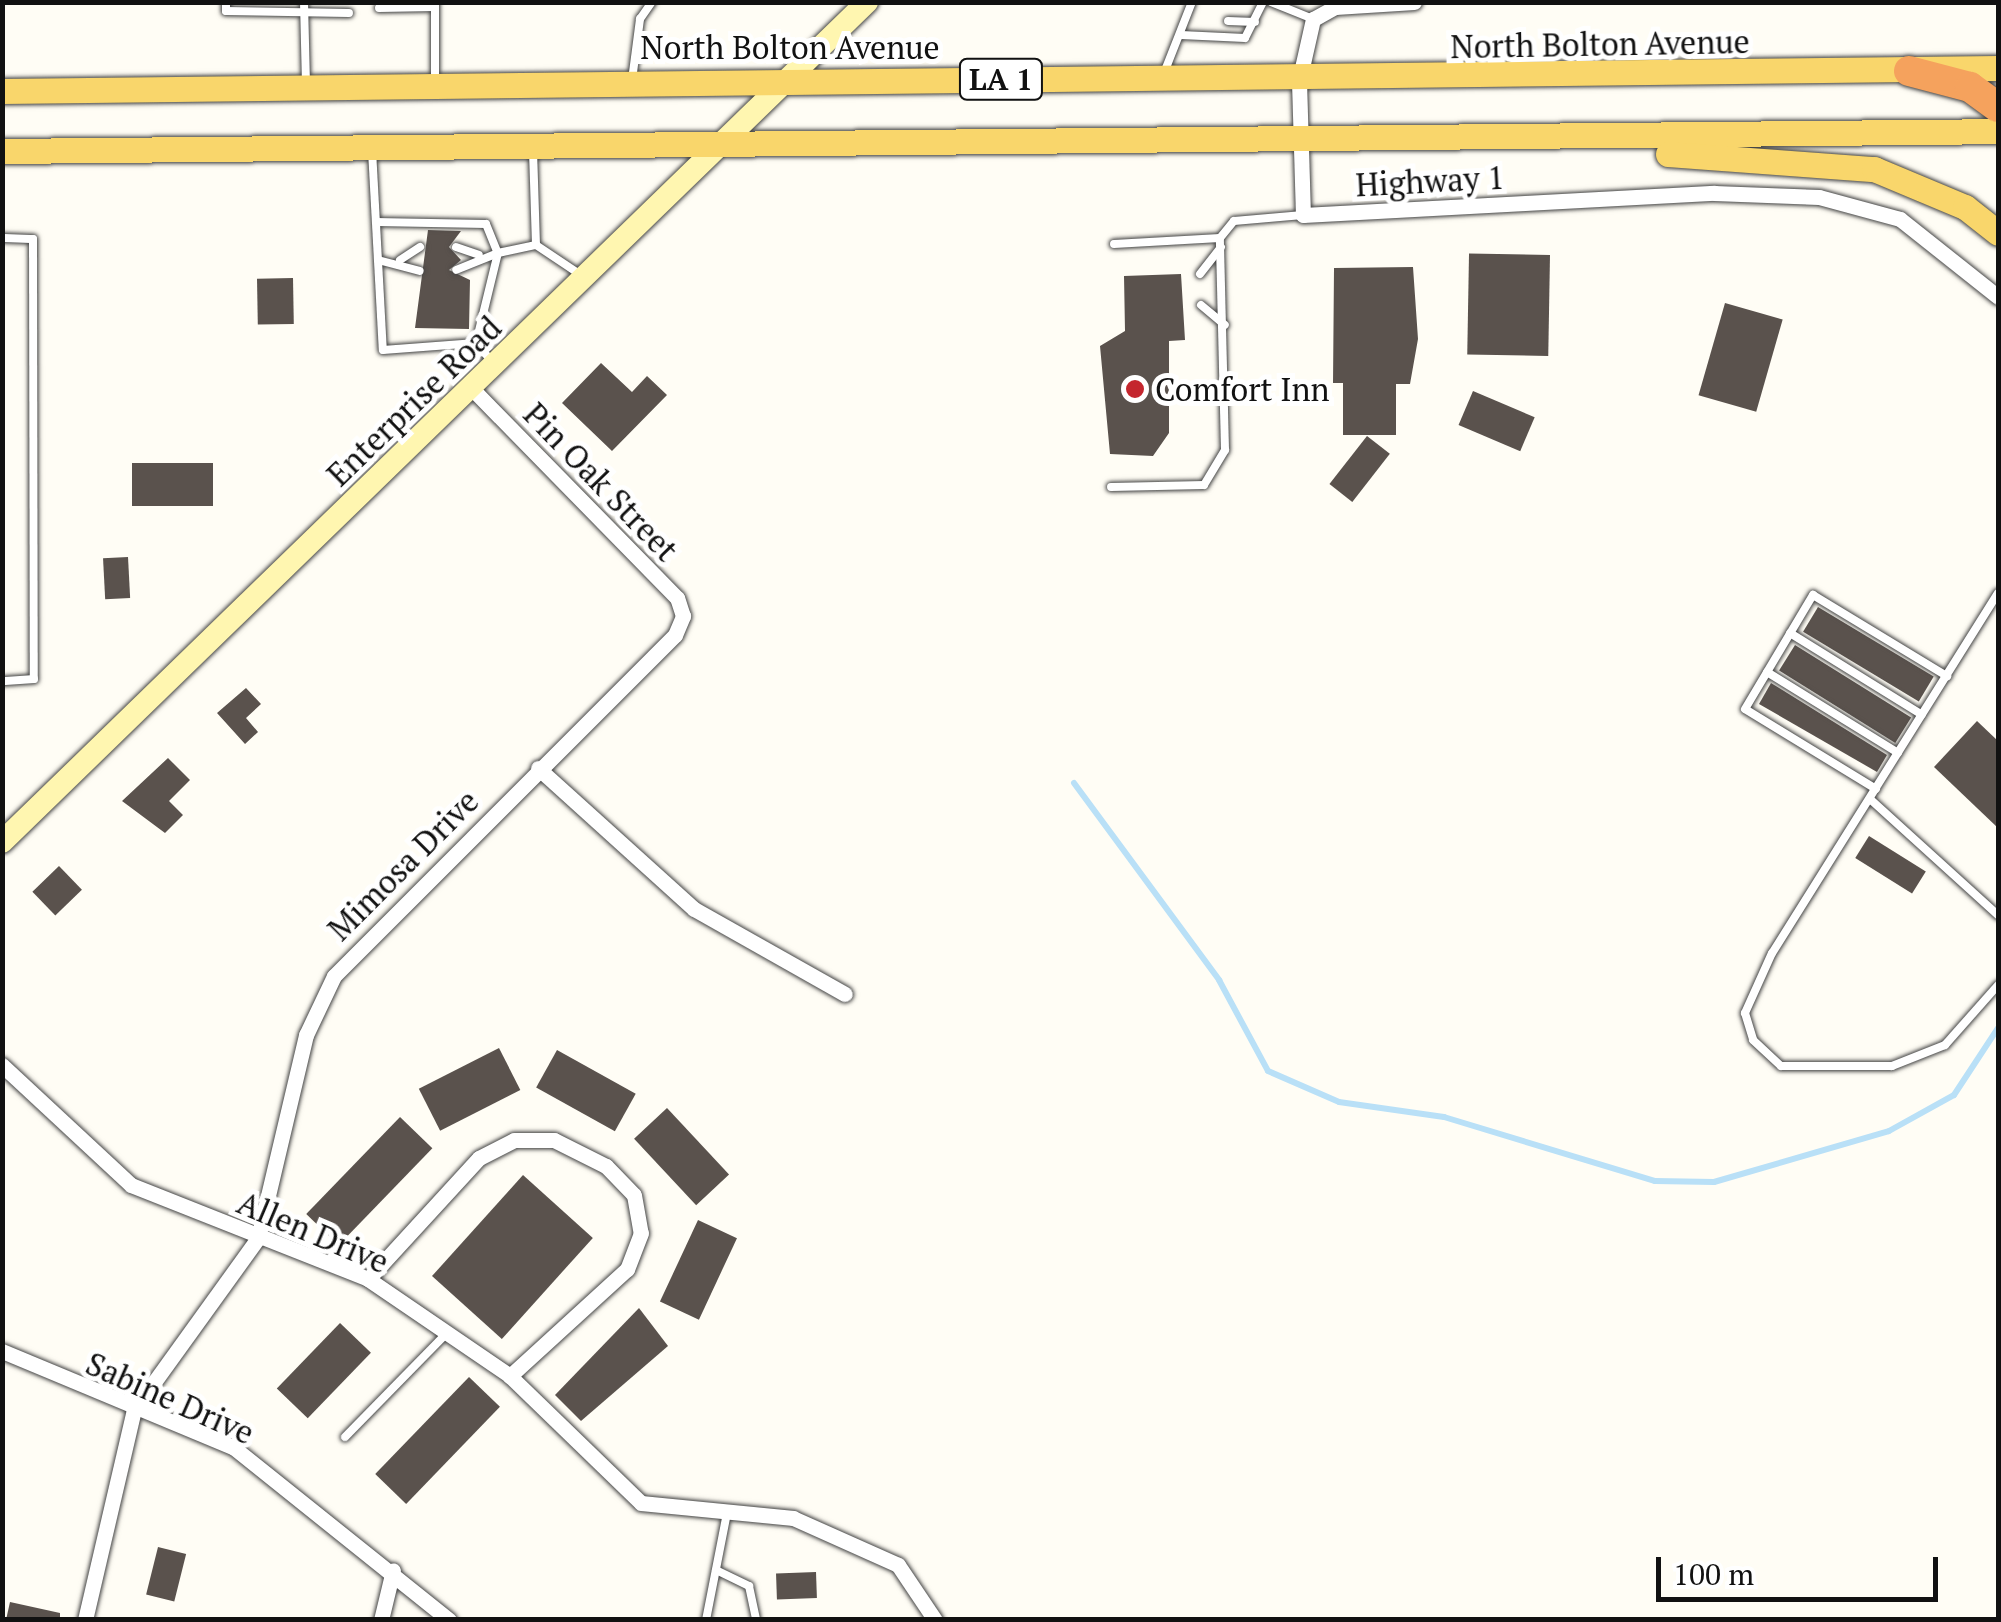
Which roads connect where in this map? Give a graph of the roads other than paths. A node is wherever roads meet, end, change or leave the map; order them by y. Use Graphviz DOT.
graph roads {
  1 [pos="226,2"];
  2 [pos="652,2"];
  3 [pos="867,2"];
  4 [pos="1192,2"];
  5 [pos="1263,2"];
  6 [pos="1271,2"];
  7 [pos="1414,2"];
  8 [pos="435,5"];
  9 [pos="256,6"];
  10 [pos="275,6"];
  11 [pos="237,7"];
  12 [pos="305,7"];
  13 [pos="379,8"];
  14 [pos="349,12"];
  15 [pos="1314,19"];
  16 [pos="1186,20"];
  17 [pos="1200,20"];
  18 [pos="1228,22"];
  19 [pos="1255,22"];
  20 [pos="1181,35"];
  21 [pos="1998,68"];
  22 [pos="1909,71"];
  23 [pos="789,77"];
  24 [pos="632,80"];
  25 [pos="1160,80"];
  26 [pos="1300,82"];
  27 [pos="435,84"];
  28 [pos="306,86"];
  29 [pos="2,91"];
  30 [pos="1998,107"];
  31 [pos="1998,131"];
  32 [pos="1300,138"];
  33 [pos="722,140"];
  34 [pos="533,142"];
  35 [pos="1564,142"];
  36 [pos="372,145"];
  37 [pos="2,151"];
  38 [pos="1304,216"];
  39 [pos="376,222"];
  40 [pos="1998,234"];
  41 [pos="2,238"];
  42 [pos="1221,242"];
  43 [pos="1114,244"];
  44 [pos="536,245"];
  45 [pos="420,247"];
  46 [pos="456,247"];
  47 [pos="498,254"];
  48 [pos="478,255"];
  49 [pos="378,260"];
  50 [pos="400,260"];
  51 [pos="420,270"];
  52 [pos="456,270"];
  53 [pos="1200,274"];
  54 [pos="584,278"];
  55 [pos="1998,296"];
  56 [pos="1201,305"];
  57 [pos="1226,326"];
  58 [pos="476,344"];
  59 [pos="496,367"];
  60 [pos="473,390"];
  61 [pos="1111,486"];
  62 [pos="1998,592"];
  63 [pos="683,616"];
  64 [pos="1790,633"];
  65 [pos="1767,672"];
  66 [pos="1947,676"];
  67 [pos="2,681"];
  68 [pos="1922,715"];
  69 [pos="1898,753"];
  70 [pos="538,768"];
  71 [pos="1876,789"];
  72 [pos="1870,799"];
  73 [pos="2,842"];
  74 [pos="1998,914"];
  75 [pos="1998,985"];
  76 [pos="845,994"];
  77 [pos="2,1065"];
  78 [pos="258,1238"];
  79 [pos="368,1279"];
  80 [pos="447,1334"];
  81 [pos="2,1351"];
  82 [pos="510,1376"];
  83 [pos="134,1410"];
  84 [pos="344,1437"];
  85 [pos="726,1513"];
  86 [pos="393,1570"];
  87 [pos="716,1570"];
  88 [pos="756,1618"];
  89 [pos="85,1620"];
  90 [pos="381,1620"];
  91 [pos="450,1620"];
  92 [pos="706,1620"];
  93 [pos="935,1620"];
  1 -- 11 [label="lane"];
  2 -- 24 [label="lane"];
  3 -- 23 [label="street, Enterprise Road"];
  4 -- 16 [label="lane"];
  5 -- 19 [label="lane"];
  6 -- 15 [label="lane"];
  7 -- 15 [label="street"];
  8 -- 13 [label="lane"];
  8 -- 27 [label="lane"];
  9 -- 10 [label="lane"];
  9 -- 11 [label="lane"];
  10 -- 12 [label="lane"];
  12 -- 14 [label="lane"];
  12 -- 28 [label="lane"];
  15 -- 26 [label="street"];
  16 -- 17 [label="lane"];
  16 -- 20 [label="lane"];
  18 -- 19 [label="lane"];
  19 -- 20 [label="lane"];
  20 -- 25 [label="lane"];
  21 -- 22 [label="main road, North Bolton Avenue / LA 1"];
  22 -- 26 [label="main road, North Bolton Avenue / LA 1"];
  22 -- 30 [label="highway"];
  23 -- 24 [label="main road, North Bolton Avenue / LA 1"];
  23 -- 25 [label="main road, North Bolton Avenue / LA 1"];
  23 -- 33 [label="street, Enterprise Road"];
  24 -- 27 [label="main road, North Bolton Avenue / LA 1"];
  25 -- 26 [label="main road, North Bolton Avenue / LA 1"];
  26 -- 32 [label="street"];
  27 -- 28 [label="main road, North Bolton Avenue / LA 1"];
  28 -- 29 [label="main road, North Bolton Avenue / LA 1"];
  31 -- 35 [label="main road, LA 1"];
  32 -- 33 [label="main road, LA 1"];
  32 -- 35 [label="main road, LA 1"];
  32 -- 38 [label="street"];
  33 -- 34 [label="main road, LA 1"];
  33 -- 54 [label="street, Enterprise Road"];
  34 -- 36 [label="main road, LA 1"];
  34 -- 44 [label="lane"];
  35 -- 40 [label="main road"];
  36 -- 37 [label="main road, LA 1"];
  36 -- 39 [label="lane"];
  38 -- 42 [label="lane"];
  38 -- 55 [label="street, Highway 1"];
  39 -- 47 [label="lane"];
  39 -- 49 [label="lane"];
  41 -- 67 [label="lane"];
  42 -- 43 [label="lane"];
  42 -- 53 [label="lane"];
  42 -- 57 [label="lane"];
  44 -- 47 [label="lane"];
  44 -- 54 [label="lane"];
  45 -- 50 [label="lane"];
  46 -- 48 [label="lane"];
  47 -- 48 [label="lane"];
  47 -- 58 [label="lane"];
  48 -- 52 [label="lane"];
  49 -- 50 [label="lane"];
  49 -- 58 [label="lane"];
  50 -- 51 [label="lane"];
  54 -- 59 [label="street, Enterprise Road"];
  56 -- 57 [label="lane"];
  57 -- 61 [label="lane"];
  58 -- 59 [label="lane"];
  59 -- 60 [label="street, Enterprise Road"];
  60 -- 63 [label="street, Pin Oak Street"];
  60 -- 73 [label="street, Enterprise Road"];
  62 -- 66 [label="lane"];
  63 -- 70 [label="street, Mimosa Drive"];
  64 -- 65 [label="lane"];
  64 -- 66 [label="lane"];
  64 -- 68 [label="lane"];
  65 -- 69 [label="lane"];
  65 -- 71 [label="lane"];
  66 -- 68 [label="lane"];
  68 -- 69 [label="lane"];
  69 -- 71 [label="lane"];
  70 -- 76 [label="street"];
  70 -- 78 [label="street, Mimosa Drive"];
  71 -- 72 [label="lane"];
  72 -- 74 [label="lane"];
  72 -- 75 [label="lane"];
  77 -- 78 [label="street, Allen Drive"];
  78 -- 79 [label="street, Allen Drive"];
  78 -- 83 [label="street, Mimosa Drive"];
  79 -- 80 [label="street, Allen Drive"];
  79 -- 82 [label="street"];
  80 -- 82 [label="street, Allen Drive"];
  80 -- 84 [label="lane"];
  81 -- 83 [label="street, Sabine Drive"];
  82 -- 85 [label="street, Allen Drive"];
  83 -- 86 [label="street, Sabine Drive"];
  83 -- 89 [label="street"];
  85 -- 87 [label="lane"];
  85 -- 93 [label="street"];
  86 -- 90 [label="street"];
  86 -- 91 [label="street, Sabine Drive"];
  87 -- 88 [label="lane"];
  87 -- 92 [label="lane"];
}
